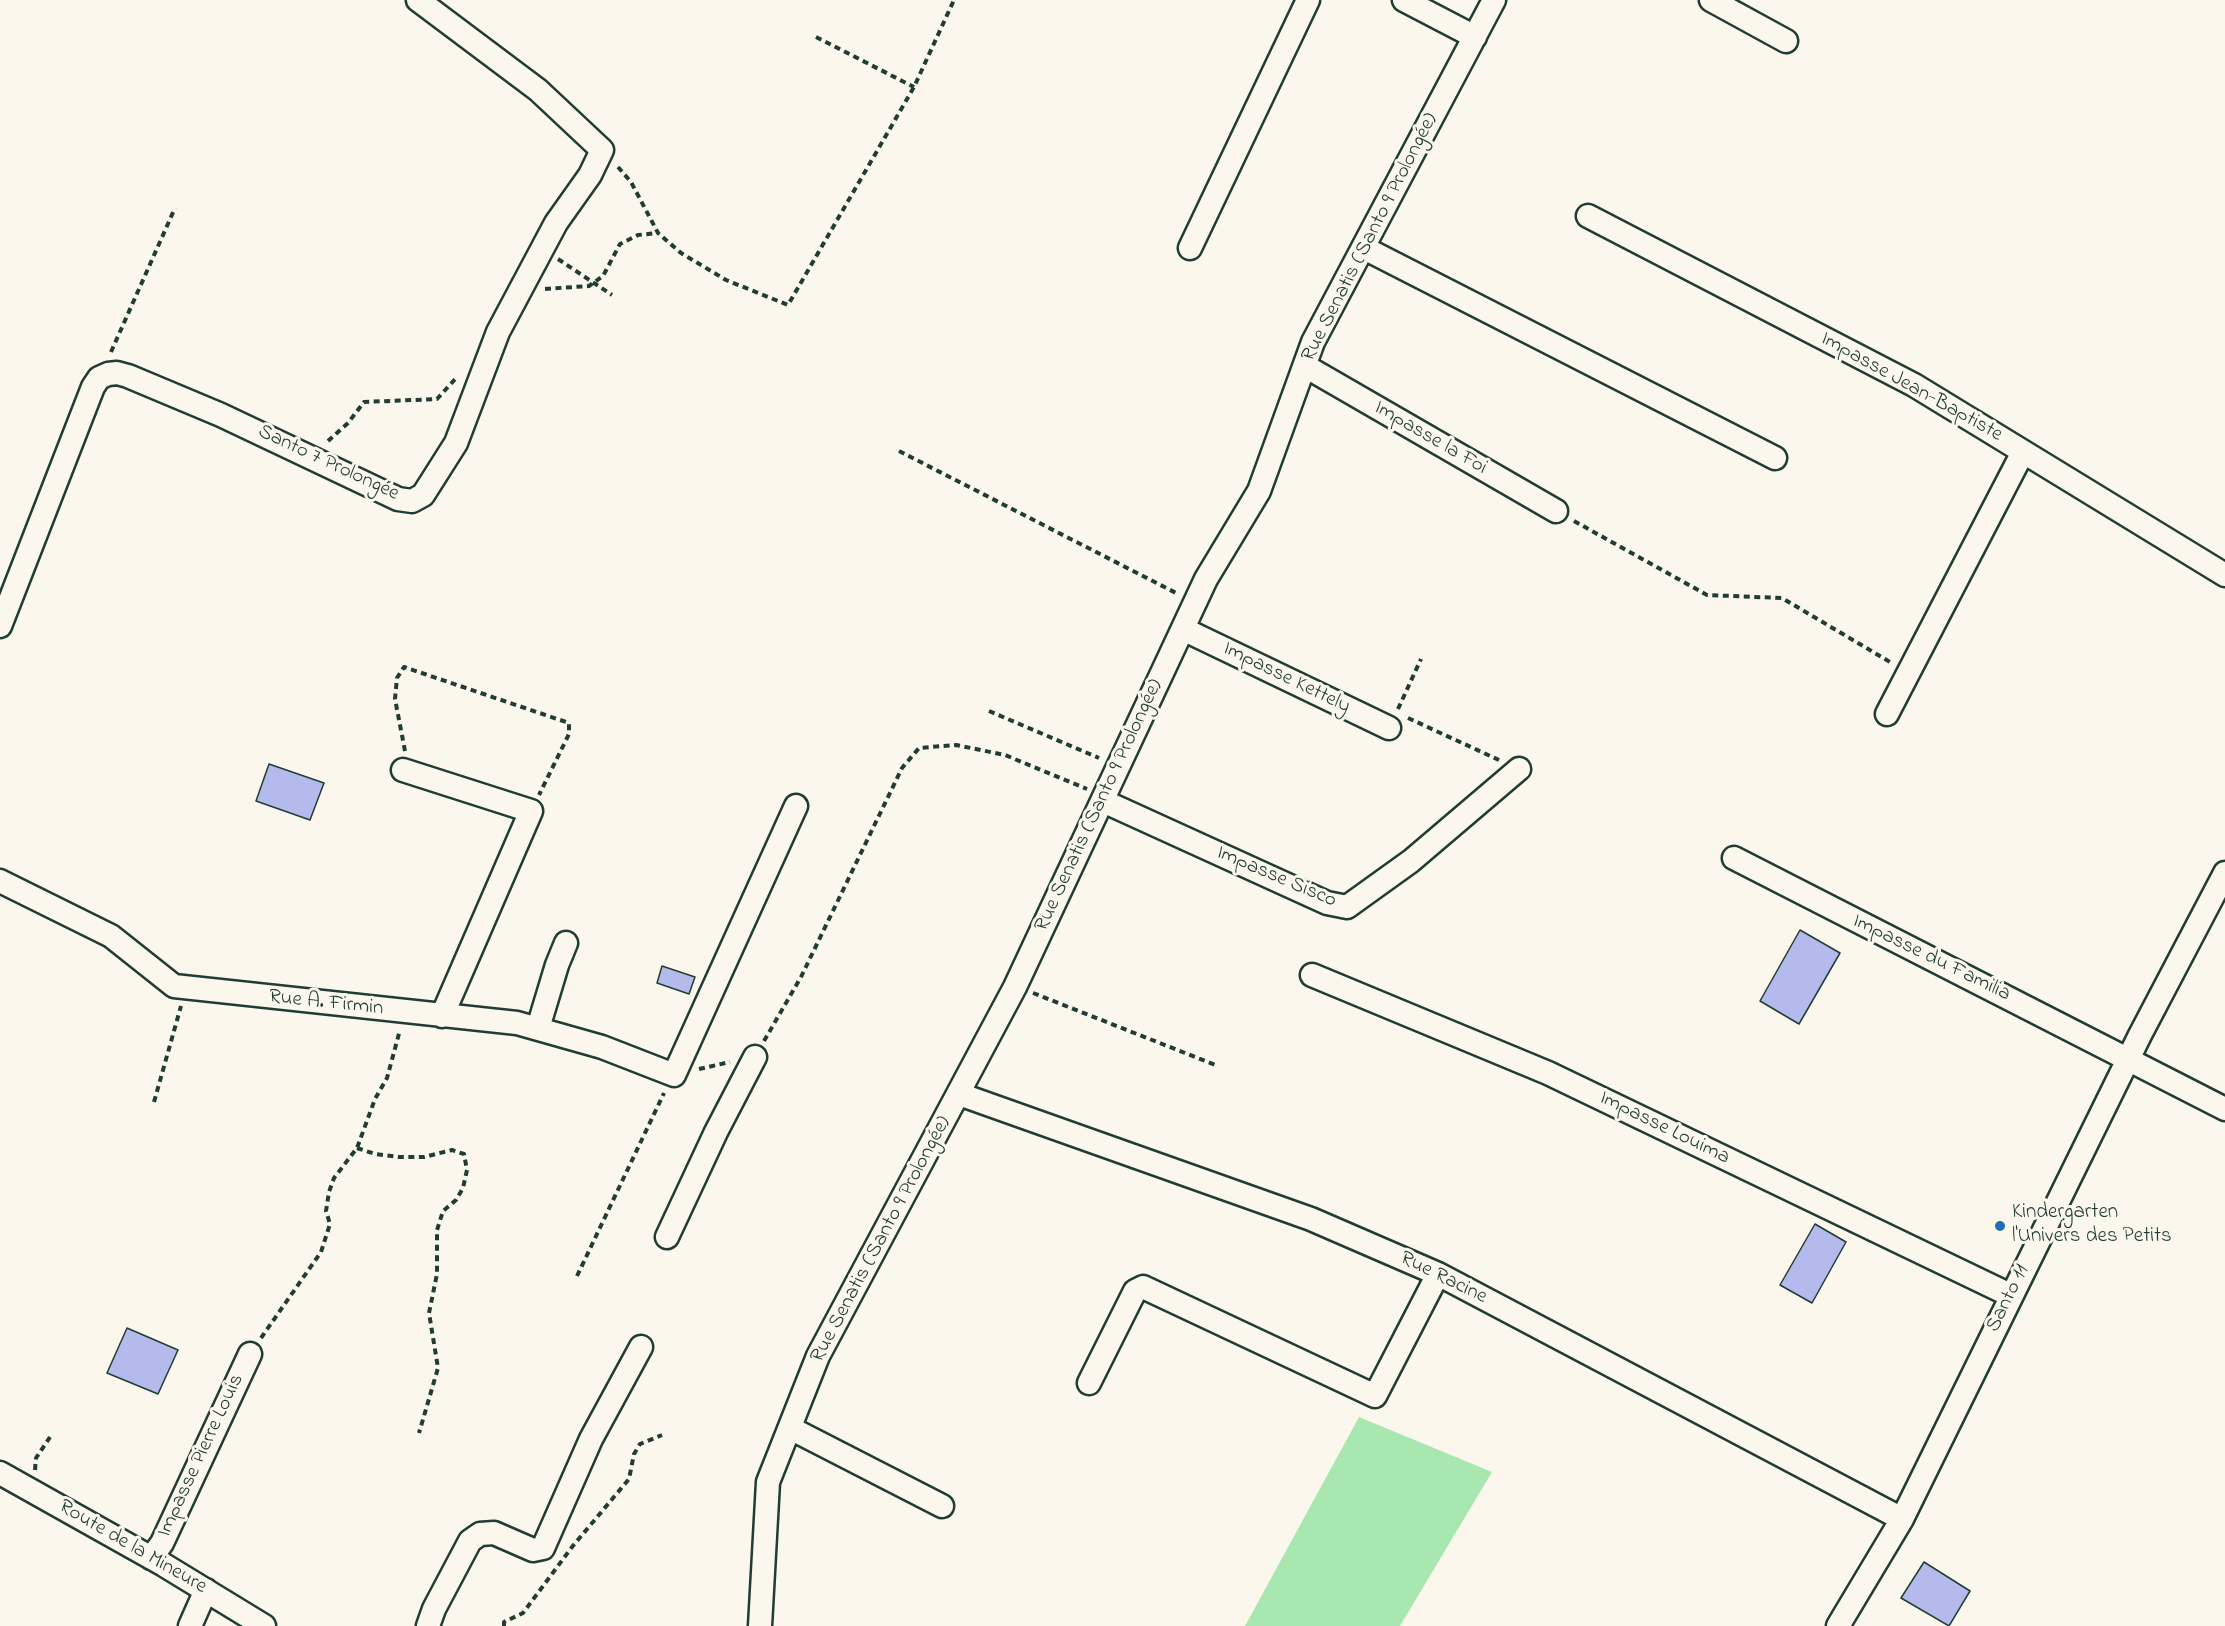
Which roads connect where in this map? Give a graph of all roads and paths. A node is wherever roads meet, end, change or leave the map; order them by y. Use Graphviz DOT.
graph roads {
  1 [pos="418,0"];
  2 [pos="954,0"];
  3 [pos="1308,0"];
  4 [pos="1404,0"];
  5 [pos="1494,0"];
  6 [pos="1711,0"];
  7 [pos="816,37"];
  8 [pos="1475,37"];
  9 [pos="1786,41"];
  10 [pos="914,87"];
  11 [pos="602,150"];
  12 [pos="175,208"];
  13 [pos="1588,216"];
  14 [pos="658,233"];
  15 [pos="543,248"];
  16 [pos="1190,248"];
  17 [pos="1364,248"];
  18 [pos="594,283"];
  19 [pos="520,292"];
  20 [pos="612,295"];
  21 [pos="486,361"];
  22 [pos="1305,366"];
  23 [pos="99,378"];
  24 [pos="899,451"];
  25 [pos="2023,452"];
  26 [pos="302,453"];
  27 [pos="1775,458"];
  28 [pos="1556,511"];
  29 [pos="2225,575"];
  30 [pos="1195,603"];
  31 [pos="0,627"];
  32 [pos="1183,629"];
  33 [pos="1421,659"];
  34 [pos="1909,673"];
  35 [pos="989,711"];
  36 [pos="1887,714"];
  37 [pos="1392,721"];
  38 [pos="1119,767"];
  39 [pos="1519,769"];
  40 [pos="403,770"];
  41 [pos="1104,799"];
  42 [pos="796,807"];
  43 [pos="531,811"];
  44 [pos="1734,858"];
  45 [pos="2225,873"];
  46 [pos="0,881"];
  47 [pos="566,943"];
  48 [pos="1312,975"];
  49 [pos="1016,987"];
  50 [pos="186,988"];
  51 [pos="405,1012"];
  52 [pos="442,1016"];
  53 [pos="538,1028"];
  54 [pos="755,1057"];
  55 [pos="2128,1061"];
  56 [pos="1218,1066"];
  57 [pos="674,1075"];
  58 [pos="959,1094"];
  59 [pos="154,1102"];
  60 [pos="2225,1109"];
  61 [pos="357,1148"];
  62 [pos="667,1237"];
  63 [pos="1438,1274"];
  64 [pos="577,1276"];
  65 [pos="2010,1295"];
  66 [pos="641,1347"];
  67 [pos="250,1354"];
  68 [pos="1089,1383"];
  69 [pos="790,1428"];
  70 [pos="418,1432"];
  71 [pos="662,1435"];
  72 [pos="50,1437"];
  73 [pos="0,1473"];
  74 [pos="33,1492"];
  75 [pos="942,1506"];
  76 [pos="1902,1518"];
  77 [pos="151,1558"];
  78 [pos="206,1590"];
  79 [pos="190,1626"];
  80 [pos="264,1626"];
  81 [pos="428,1626"];
  82 [pos="504,1626"];
  83 [pos="760,1626"];
  84 [pos="1838,1626"];
  1 -- 11 [label="street"];
  2 -- 10 [label="path"];
  3 -- 16 [label="street"];
  4 -- 8 [label="street"];
  5 -- 8 [label="street, Rue Senatis (Santo 9 Prolongée)"];
  6 -- 9 [label="street"];
  7 -- 10 [label="path"];
  8 -- 17 [label="street, Rue Senatis (Santo 9 Prolongée)"];
  10 -- 14 [label="path"];
  11 -- 14 [label="path"];
  11 -- 15 [label="street, Santo 7 Prolongée"];
  12 -- 23 [label="path"];
  13 -- 25 [label="street, Impasse Jean-Baptiste"];
  14 -- 18 [label="path"];
  15 -- 18 [label="path"];
  15 -- 19 [label="street, Santo 7 Prolongée"];
  17 -- 22 [label="street, Rue Senatis (Santo 9 Prolongée)"];
  17 -- 27 [label="street"];
  18 -- 19 [label="path"];
  18 -- 20 [label="path"];
  19 -- 21 [label="street, Santo 7 Prolongée"];
  21 -- 26 [label="path"];
  21 -- 26 [label="street, Santo 7 Prolongée"];
  22 -- 28 [label="street, Impasse la Foi"];
  22 -- 30 [label="street, Rue Senatis (Santo 9 Prolongée)"];
  23 -- 26 [label="street, Santo 7 Prolongée"];
  23 -- 31 [label="street"];
  24 -- 30 [label="path"];
  25 -- 29 [label="street, Impasse Jean-Baptiste"];
  25 -- 34 [label="street"];
  28 -- 34 [label="path"];
  30 -- 32 [label="street, Rue Senatis (Santo 9 Prolongée)"];
  32 -- 37 [label="street, Impasse Kettely"];
  32 -- 38 [label="street, Rue Senatis (Santo 9 Prolongée)"];
  33 -- 37 [label="path"];
  34 -- 36 [label="street"];
  35 -- 38 [label="path"];
  37 -- 39 [label="path"];
  38 -- 41 [label="street, Rue Senatis (Santo 9 Prolongée)"];
  39 -- 41 [label="street, Impasse Sisco"];
  40 -- 43 [label="street"];
  40 -- 43 [label="path"];
  41 -- 49 [label="street, Rue Senatis (Santo 9 Prolongée)"];
  41 -- 54 [label="path"];
  42 -- 57 [label="street"];
  43 -- 52 [label="street"];
  44 -- 55 [label="street, Impasse du Familia"];
  45 -- 55 [label="street, Santo 11"];
  46 -- 50 [label="street, Rue A. Firmin"];
  47 -- 53 [label="street"];
  48 -- 65 [label="street, Impasse Louima"];
  49 -- 56 [label="path"];
  49 -- 58 [label="street, Rue Senatis (Santo 9 Prolongée)"];
  50 -- 51 [label="street, Rue A. Firmin"];
  50 -- 59 [label="path"];
  51 -- 52 [label="street, Rue A. Firmin"];
  51 -- 61 [label="path"];
  52 -- 53 [label="street, Rue A. Firmin"];
  53 -- 57 [label="street, Rue A. Firmin"];
  54 -- 57 [label="path"];
  54 -- 62 [label="street"];
  55 -- 60 [label="street, Impasse du Familia"];
  55 -- 65 [label="street, Santo 11"];
  57 -- 64 [label="path"];
  58 -- 63 [label="street, Rue Racine"];
  58 -- 69 [label="street, Rue Senatis (Santo 9 Prolongée)"];
  61 -- 67 [label="path"];
  61 -- 70 [label="path"];
  63 -- 68 [label="street"];
  63 -- 76 [label="street, Rue Racine"];
  65 -- 76 [label="street, Santo 11"];
  66 -- 81 [label="street"];
  67 -- 77 [label="street, Impasse Pierre Louis"];
  69 -- 75 [label="street"];
  69 -- 83 [label="street, Rue Senatis (Santo 9 Prolongée)"];
  71 -- 82 [label="path"];
  72 -- 74 [label="path"];
  73 -- 74 [label="street, Route de la Mineure"];
  74 -- 77 [label="street, Route de la Mineure"];
  76 -- 84 [label="street, Santo 11"];
  77 -- 78 [label="street, Route de la Mineure"];
  78 -- 79 [label="street"];
  78 -- 80 [label="street, Route de la Mineure"];
}
